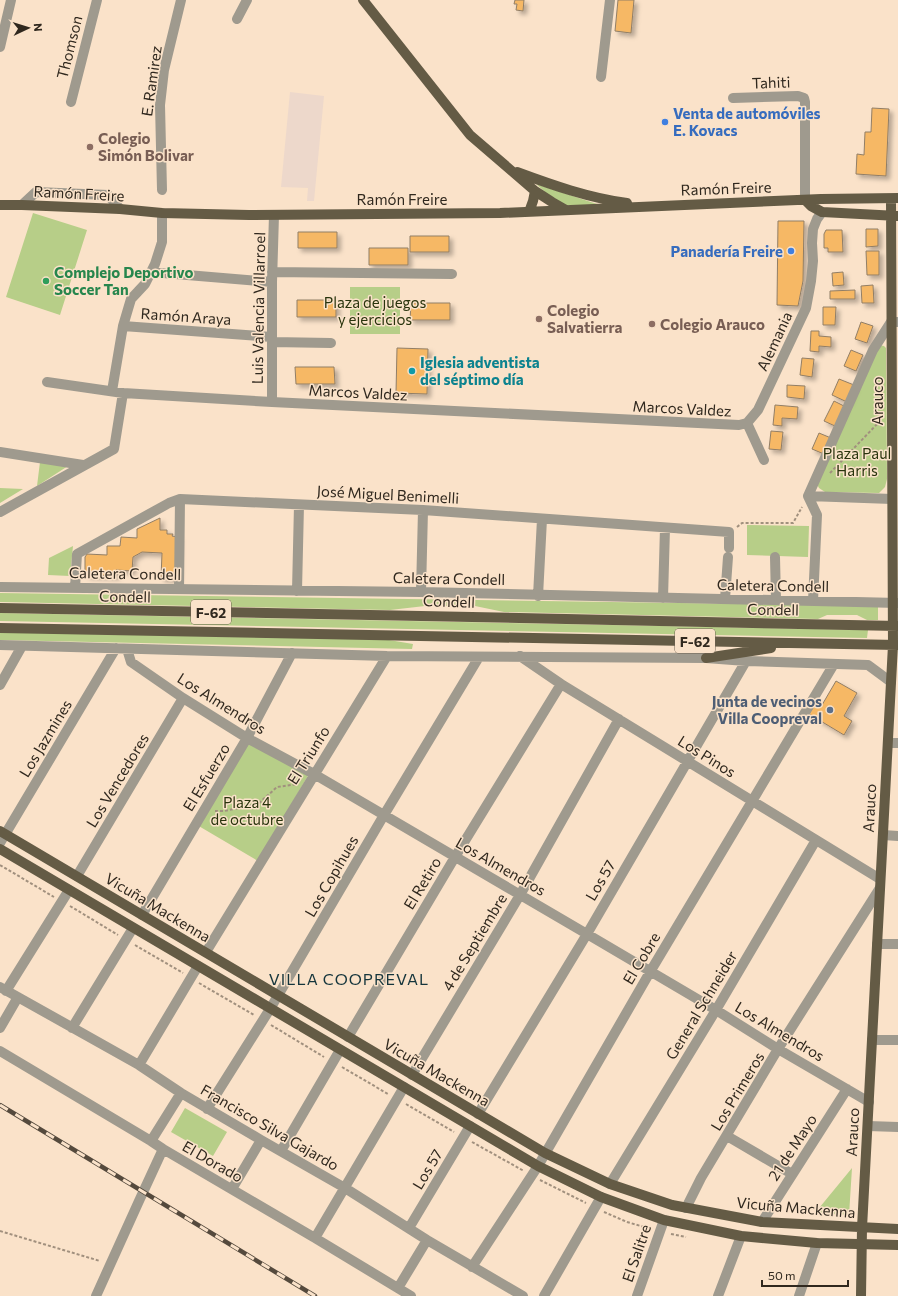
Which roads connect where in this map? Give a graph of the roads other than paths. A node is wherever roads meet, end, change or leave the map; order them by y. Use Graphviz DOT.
graph roads {
  1 [pos="11,0"];
  2 [pos="96,0"];
  3 [pos="181,0"];
  4 [pos="247,0"];
  5 [pos="364,0"];
  6 [pos="610,0"];
  7 [pos="237,19"];
  8 [pos="0,47"];
  9 [pos="602,77"];
  10 [pos="733,98"];
  11 [pos="71,102"];
  12 [pos="507,168"];
  13 [pos="162,190"];
  14 [pos="535,191"];
  15 [pos="840,198"];
  16 [pos="894,198"];
  17 [pos="805,200"];
  18 [pos="0,205"];
  19 [pos="22,205"];
  20 [pos="650,206"];
  21 [pos="120,209"];
  22 [pos="566,210"];
  23 [pos="529,212"];
  24 [pos="822,212"];
  25 [pos="162,213"];
  26 [pos="274,215"];
  27 [pos="894,216"];
  28 [pos="151,272"];
  29 [pos="452,274"];
  30 [pos="272,277"];
  31 [pos="895,322"];
  32 [pos="123,326"];
  33 [pos="272,339"];
  34 [pos="331,343"];
  35 [pos="48,382"];
  36 [pos="112,391"];
  37 [pos="123,393"];
  38 [pos="272,402"];
  39 [pos="758,410"];
  40 [pos="747,423"];
  41 [pos="895,425"];
  42 [pos="0,452"];
  43 [pos="764,460"];
  44 [pos="82,466"];
  45 [pos="808,496"];
  46 [pos="180,499"];
  47 [pos="892,499"];
  48 [pos="299,504"];
  49 [pos="423,510"];
  50 [pos="0,512"];
  51 [pos="542,519"];
  52 [pos="895,522"];
  53 [pos="664,528"];
  54 [pos="775,557"];
  55 [pos="0,587"];
  56 [pos="75,588"];
  57 [pos="179,589"];
  58 [pos="297,591"];
  59 [pos="421,592"];
  60 [pos="538,596"];
  61 [pos="663,598"];
  62 [pos="725,599"];
  63 [pos="776,600"];
  64 [pos="814,601"];
  65 [pos="895,603"];
  66 [pos="0,608"];
  67 [pos="895,626"];
  68 [pos="0,628"];
  69 [pos="796,644"];
  70 [pos="0,645"];
  71 [pos="895,645"];
  72 [pos="22,646"];
  73 [pos="116,648"];
  74 [pos="127,649"];
  75 [pos="292,653"];
  76 [pos="387,656"];
  77 [pos="520,656"];
  78 [pos="479,657"];
  79 [pos="706,658"];
  80 [pos="746,661"];
  81 [pos="834,664"];
  82 [pos="891,682"];
  83 [pos="561,684"];
  84 [pos="0,685"];
  85 [pos="183,698"];
  86 [pos="619,719"];
  87 [pos="247,738"];
  88 [pos="893,743"];
  89 [pos="687,761"];
  90 [pos="311,778"];
  91 [pos="752,801"];
  92 [pos="384,815"];
  93 [pos="883,835"];
  94 [pos="2,836"];
  95 [pos="898,836"];
  96 [pos="816,840"];
  97 [pos="0,849"];
  98 [pos="455,857"];
  99 [pos="77,876"];
  100 [pos="880,884"];
  101 [pos="69,890"];
  102 [pos="520,895"];
  103 [pos="142,914"];
  104 [pos="133,928"];
  105 [pos="587,934"];
  106 [pos="877,944"];
  107 [pos="898,944"];
  108 [pos="206,952"];
  109 [pos="198,966"];
  110 [pos="650,972"];
  111 [pos="3,989"];
  112 [pos="278,995"];
  113 [pos="18,997"];
  114 [pos="270,1008"];
  115 [pos="716,1010"];
  116 [pos="0,1028"];
  117 [pos="72,1028"];
  118 [pos="348,1037"];
  119 [pos="872,1040"];
  120 [pos="898,1040"];
  121 [pos="778,1049"];
  122 [pos="340,1050"];
  123 [pos="0,1051"];
  124 [pos="139,1065"];
  125 [pos="412,1074"];
  126 [pos="404,1087"];
  127 [pos="847,1089"];
  128 [pos="181,1093"];
  129 [pos="869,1102"];
  130 [pos="207,1109"];
  131 [pos="478,1114"];
  132 [pos="470,1126"];
  133 [pos="868,1126"];
  134 [pos="898,1127"];
  135 [pos="728,1136"];
  136 [pos="261,1140"];
  137 [pos="151,1141"];
  138 [pos="163,1149"];
  139 [pos="281,1151"];
  140 [pos="545,1153"];
  141 [pos="538,1166"];
  142 [pos="792,1174"];
  143 [pos="610,1184"];
  144 [pos="346,1188"];
  145 [pos="232,1189"];
  146 [pos="601,1198"];
  147 [pos="686,1208"];
  148 [pos="664,1220"];
  149 [pos="762,1222"];
  150 [pos="409,1228"];
  151 [pos="862,1228"];
  152 [pos="898,1229"];
  153 [pos="741,1236"];
  154 [pos="315,1238"];
  155 [pos="427,1240"];
  156 [pos="817,1243"];
  157 [pos="862,1245"];
  158 [pos="898,1245"];
  159 [pos="472,1267"];
  160 [pos="398,1288"];
  161 [pos="508,1292"];
  162 [pos="96,1296"];
  163 [pos="411,1296"];
  164 [pos="523,1296"];
  165 [pos="544,1296"];
  166 [pos="637,1296"];
  167 [pos="718,1296"];
  168 [pos="799,1296"];
  169 [pos="861,1296"];
  1 -- 8 [label="street"];
  2 -- 11 [label="street, Thomson"];
  3 -- 13 [label="street, E. Ramirez"];
  4 -- 7 [label="street"];
  5 -- 12 [label="main road"];
  6 -- 9 [label="street"];
  10 -- 17 [label="street, Tahiti"];
  12 -- 14 [label="main road"];
  12 -- 20 [label="main road"];
  14 -- 22 [label="main road"];
  14 -- 23 [label="main road"];
  15 -- 16 [label="main road, Ramón Freire"];
  15 -- 17 [label="main road, Ramón Freire"];
  15 -- 24 [label="main road"];
  16 -- 27 [label="main road, Arauco"];
  17 -- 20 [label="main road, Ramón Freire"];
  17 -- 24 [label="main road"];
  18 -- 19 [label="main road, Ramón Freire"];
  19 -- 21 [label="main road, Ramón Freire"];
  19 -- 21 [label="street"];
  20 -- 22 [label="main road, Ramón Freire"];
  21 -- 25 [label="main road, Ramón Freire"];
  22 -- 23 [label="main road, Ramón Freire"];
  23 -- 26 [label="main road, Ramón Freire"];
  24 -- 27 [label="main road"];
  24 -- 39 [label="street, Alemania"];
  25 -- 26 [label="main road, Ramón Freire"];
  25 -- 28 [label="street"];
  26 -- 30 [label="street, Luis Valencia Villarroel"];
  27 -- 31 [label="main road, Arauco"];
  28 -- 30 [label="street"];
  28 -- 32 [label="street"];
  29 -- 30 [label="street"];
  30 -- 33 [label="street, Luis Valencia Villarroel"];
  31 -- 41 [label="main road, Arauco"];
  31 -- 45 [label="street, Arauco"];
  32 -- 33 [label="street, Ramón Araya"];
  32 -- 36 [label="street"];
  33 -- 34 [label="street, Ramón Araya"];
  33 -- 38 [label="street, Luis Valencia Villarroel"];
  35 -- 36 [label="street, Marcos Valdez"];
  36 -- 37 [label="street, Marcos Valdez"];
  37 -- 38 [label="street, Marcos Valdez"];
  37 -- 44 [label="street"];
  38 -- 40 [label="street, Marcos Valdez"];
  39 -- 40 [label="street, Marcos Valdez"];
  40 -- 43 [label="street"];
  41 -- 47 [label="main road, Arauco"];
  42 -- 44 [label="street"];
  44 -- 50 [label="street"];
  45 -- 47 [label="street"];
  45 -- 64 [label="street"];
  46 -- 48 [label="street, José Miguel Benimelli"];
  46 -- 56 [label="street, José Miguel Benimelli"];
  46 -- 57 [label="street"];
  47 -- 52 [label="main road, Arauco"];
  48 -- 49 [label="street, José Miguel Benimelli"];
  48 -- 58 [label="street"];
  49 -- 51 [label="street, José Miguel Benimelli"];
  49 -- 59 [label="street"];
  51 -- 53 [label="street, José Miguel Benimelli"];
  51 -- 60 [label="street"];
  52 -- 65 [label="main road, Arauco"];
  53 -- 61 [label="street"];
  53 -- 62 [label="street, José Miguel Benimelli"];
  54 -- 63 [label="street"];
  55 -- 56 [label="street, Caletera Condell"];
  56 -- 57 [label="street, Caletera Condell"];
  57 -- 58 [label="street, Caletera Condell"];
  58 -- 59 [label="street, Caletera Condell"];
  59 -- 60 [label="street, Caletera Condell"];
  60 -- 61 [label="street, Caletera Condell"];
  61 -- 62 [label="street, Caletera Condell"];
  62 -- 63 [label="street, Caletera Condell"];
  63 -- 64 [label="street, Caletera Condell"];
  64 -- 65 [label="street, Caletera Condell"];
  65 -- 67 [label="main road, Arauco"];
  66 -- 67 [label="main road, Condell / F-62"];
  67 -- 71 [label="main road, Arauco"];
  68 -- 69 [label="main road, F-62"];
  69 -- 71 [label="main road, F-62"];
  69 -- 79 [label="main road"];
  70 -- 72 [label="street"];
  71 -- 82 [label="main road, Arauco"];
  72 -- 73 [label="street"];
  72 -- 84 [label="street"];
  73 -- 74 [label="street"];
  73 -- 94 [label="street, Los Jazmines"];
  74 -- 75 [label="street"];
  74 -- 85 [label="street, Los Almendros"];
  75 -- 76 [label="street"];
  75 -- 87 [label="street, El Esfuerzo"];
  76 -- 78 [label="street"];
  76 -- 90 [label="street, El Triunfo"];
  77 -- 78 [label="street"];
  77 -- 79 [label="street"];
  77 -- 83 [label="street, Los Pinos"];
  78 -- 92 [label="street, Los Copihues"];
  79 -- 80 [label="street"];
  80 -- 81 [label="street"];
  80 -- 89 [label="street, Los 57"];
  81 -- 82 [label="street"];
  81 -- 91 [label="street, El Cobre"];
  82 -- 88 [label="main road, Arauco"];
  83 -- 86 [label="street, Los Pinos"];
  83 -- 98 [label="street, El Retiro"];
  85 -- 87 [label="street, Los Almendros"];
  85 -- 99 [label="street, Los Vencedores"];
  86 -- 89 [label="street, Los Pinos"];
  86 -- 102 [label="street, 4 de Septiembre"];
  87 -- 90 [label="street, Los Almendros"];
  87 -- 103 [label="street, El Esfuerzo"];
  88 -- 93 [label="main road, Arauco"];
  89 -- 91 [label="street, Los Pinos"];
  89 -- 105 [label="street, Los 57"];
  90 -- 92 [label="street, Los Almendros"];
  90 -- 108 [label="street, El Triunfo"];
  91 -- 96 [label="street, Los Pinos"];
  91 -- 110 [label="street, El Cobre"];
  92 -- 98 [label="street, Los Almendros"];
  92 -- 112 [label="street, Los Copihues"];
  93 -- 95 [label="street"];
  93 -- 100 [label="main road, Arauco"];
  94 -- 99 [label="main road, Vicuña Mackenna"];
  96 -- 100 [label="street, Los Pinos"];
  96 -- 115 [label="street, General Schneider"];
  97 -- 101 [label="main road, Vicuña Mackenna"];
  98 -- 102 [label="street, Los Almendros"];
  98 -- 118 [label="street, El Retiro"];
  99 -- 103 [label="main road, Vicuña Mackenna"];
  100 -- 106 [label="main road, Arauco"];
  100 -- 121 [label="street, Los Primeros"];
  101 -- 104 [label="main road, Vicuña Mackenna"];
  101 -- 111 [label="street"];
  102 -- 105 [label="street, Los Almendros"];
  102 -- 125 [label="street, 4 de Septiembre"];
  103 -- 108 [label="main road, Vicuña Mackenna"];
  104 -- 109 [label="main road, Vicuña Mackenna"];
  104 -- 117 [label="street"];
  105 -- 110 [label="street, Los Almendros"];
  105 -- 131 [label="street, Los 57"];
  106 -- 107 [label="street"];
  106 -- 119 [label="main road, Arauco"];
  108 -- 112 [label="main road, Vicuña Mackenna"];
  109 -- 114 [label="main road, Vicuña Mackenna"];
  109 -- 124 [label="street"];
  110 -- 115 [label="street, Los Almendros"];
  110 -- 140 [label="street, El Cobre"];
  111 -- 113 [label="street, Francisco Silva Gajardo"];
  112 -- 114 [label="street, Los Copihues"];
  112 -- 118 [label="main road, Vicuña Mackenna"];
  113 -- 116 [label="street"];
  113 -- 117 [label="street, Francisco Silva Gajardo"];
  114 -- 122 [label="main road, Vicuña Mackenna"];
  114 -- 130 [label="street, Los Copihues"];
  115 -- 121 [label="street, Los Almendros"];
  115 -- 143 [label="street, General Schneider"];
  117 -- 124 [label="street, Francisco Silva Gajardo"];
  118 -- 125 [label="main road, Vicuña Mackenna"];
  119 -- 120 [label="street"];
  119 -- 129 [label="main road, Arauco"];
  121 -- 127 [label="street, Los Almendros"];
  121 -- 135 [label="street, Los Primeros"];
  122 -- 126 [label="main road, Vicuña Mackenna"];
  122 -- 139 [label="street"];
  123 -- 137 [label="street, El Dorado"];
  124 -- 128 [label="street, Francisco Silva Gajardo"];
  125 -- 131 [label="main road, Vicuña Mackenna"];
  126 -- 132 [label="main road, Vicuña Mackenna"];
  126 -- 144 [label="street"];
  127 -- 129 [label="street, Los Almendros"];
  127 -- 142 [label="street, 21 de Mayo"];
  128 -- 130 [label="street, Francisco Silva Gajardo"];
  128 -- 137 [label="street"];
  129 -- 133 [label="main road, Arauco"];
  130 -- 136 [label="street, Francisco Silva Gajardo"];
  131 -- 140 [label="main road, Vicuña Mackenna"];
  132 -- 141 [label="main road, Vicuña Mackenna"];
  132 -- 150 [label="street, Los 57"];
  133 -- 134 [label="street"];
  133 -- 151 [label="main road, Arauco"];
  135 -- 142 [label="street"];
  135 -- 147 [label="street, Los Primeros"];
  136 -- 139 [label="street, Francisco Silva Gajardo"];
  136 -- 145 [label="street"];
  137 -- 138 [label="street, El Dorado"];
  138 -- 145 [label="street, El Dorado"];
  138 -- 162 [label="street"];
  139 -- 144 [label="street, Francisco Silva Gajardo"];
  140 -- 141 [label="street, El Cobre"];
  140 -- 143 [label="main road, Vicuña Mackenna"];
  141 -- 146 [label="main road, Vicuña Mackenna"];
  141 -- 159 [label="street, El Cobre"];
  142 -- 149 [label="street, 21 de Mayo"];
  143 -- 147 [label="main road, Vicuña Mackenna"];
  144 -- 150 [label="street, Francisco Silva Gajardo"];
  144 -- 154 [label="street"];
  145 -- 154 [label="street, El Dorado"];
  146 -- 148 [label="main road, Vicuña Mackenna"];
  146 -- 165 [label="street"];
  147 -- 149 [label="main road, Vicuña Mackenna"];
  148 -- 153 [label="main road, Vicuña Mackenna"];
  148 -- 166 [label="street, El Salitre"];
  149 -- 151 [label="main road, Vicuña Mackenna"];
  150 -- 155 [label="street, Francisco Silva Gajardo"];
  151 -- 152 [label="main road, Vicuña Mackenna"];
  151 -- 157 [label="main road, Arauco"];
  153 -- 156 [label="main road, Vicuña Mackenna"];
  153 -- 167 [label="street"];
  154 -- 160 [label="street, El Dorado"];
  155 -- 159 [label="street, Francisco Silva Gajardo"];
  155 -- 160 [label="street"];
  156 -- 157 [label="main road, Vicuña Mackenna"];
  156 -- 168 [label="street"];
  157 -- 158 [label="main road, Vicuña Mackenna"];
  157 -- 169 [label="main road, Arauco"];
  159 -- 161 [label="street, Francisco Silva Gajardo"];
  160 -- 163 [label="street, El Dorado"];
  161 -- 164 [label="street, Francisco Silva Gajardo"];
}
